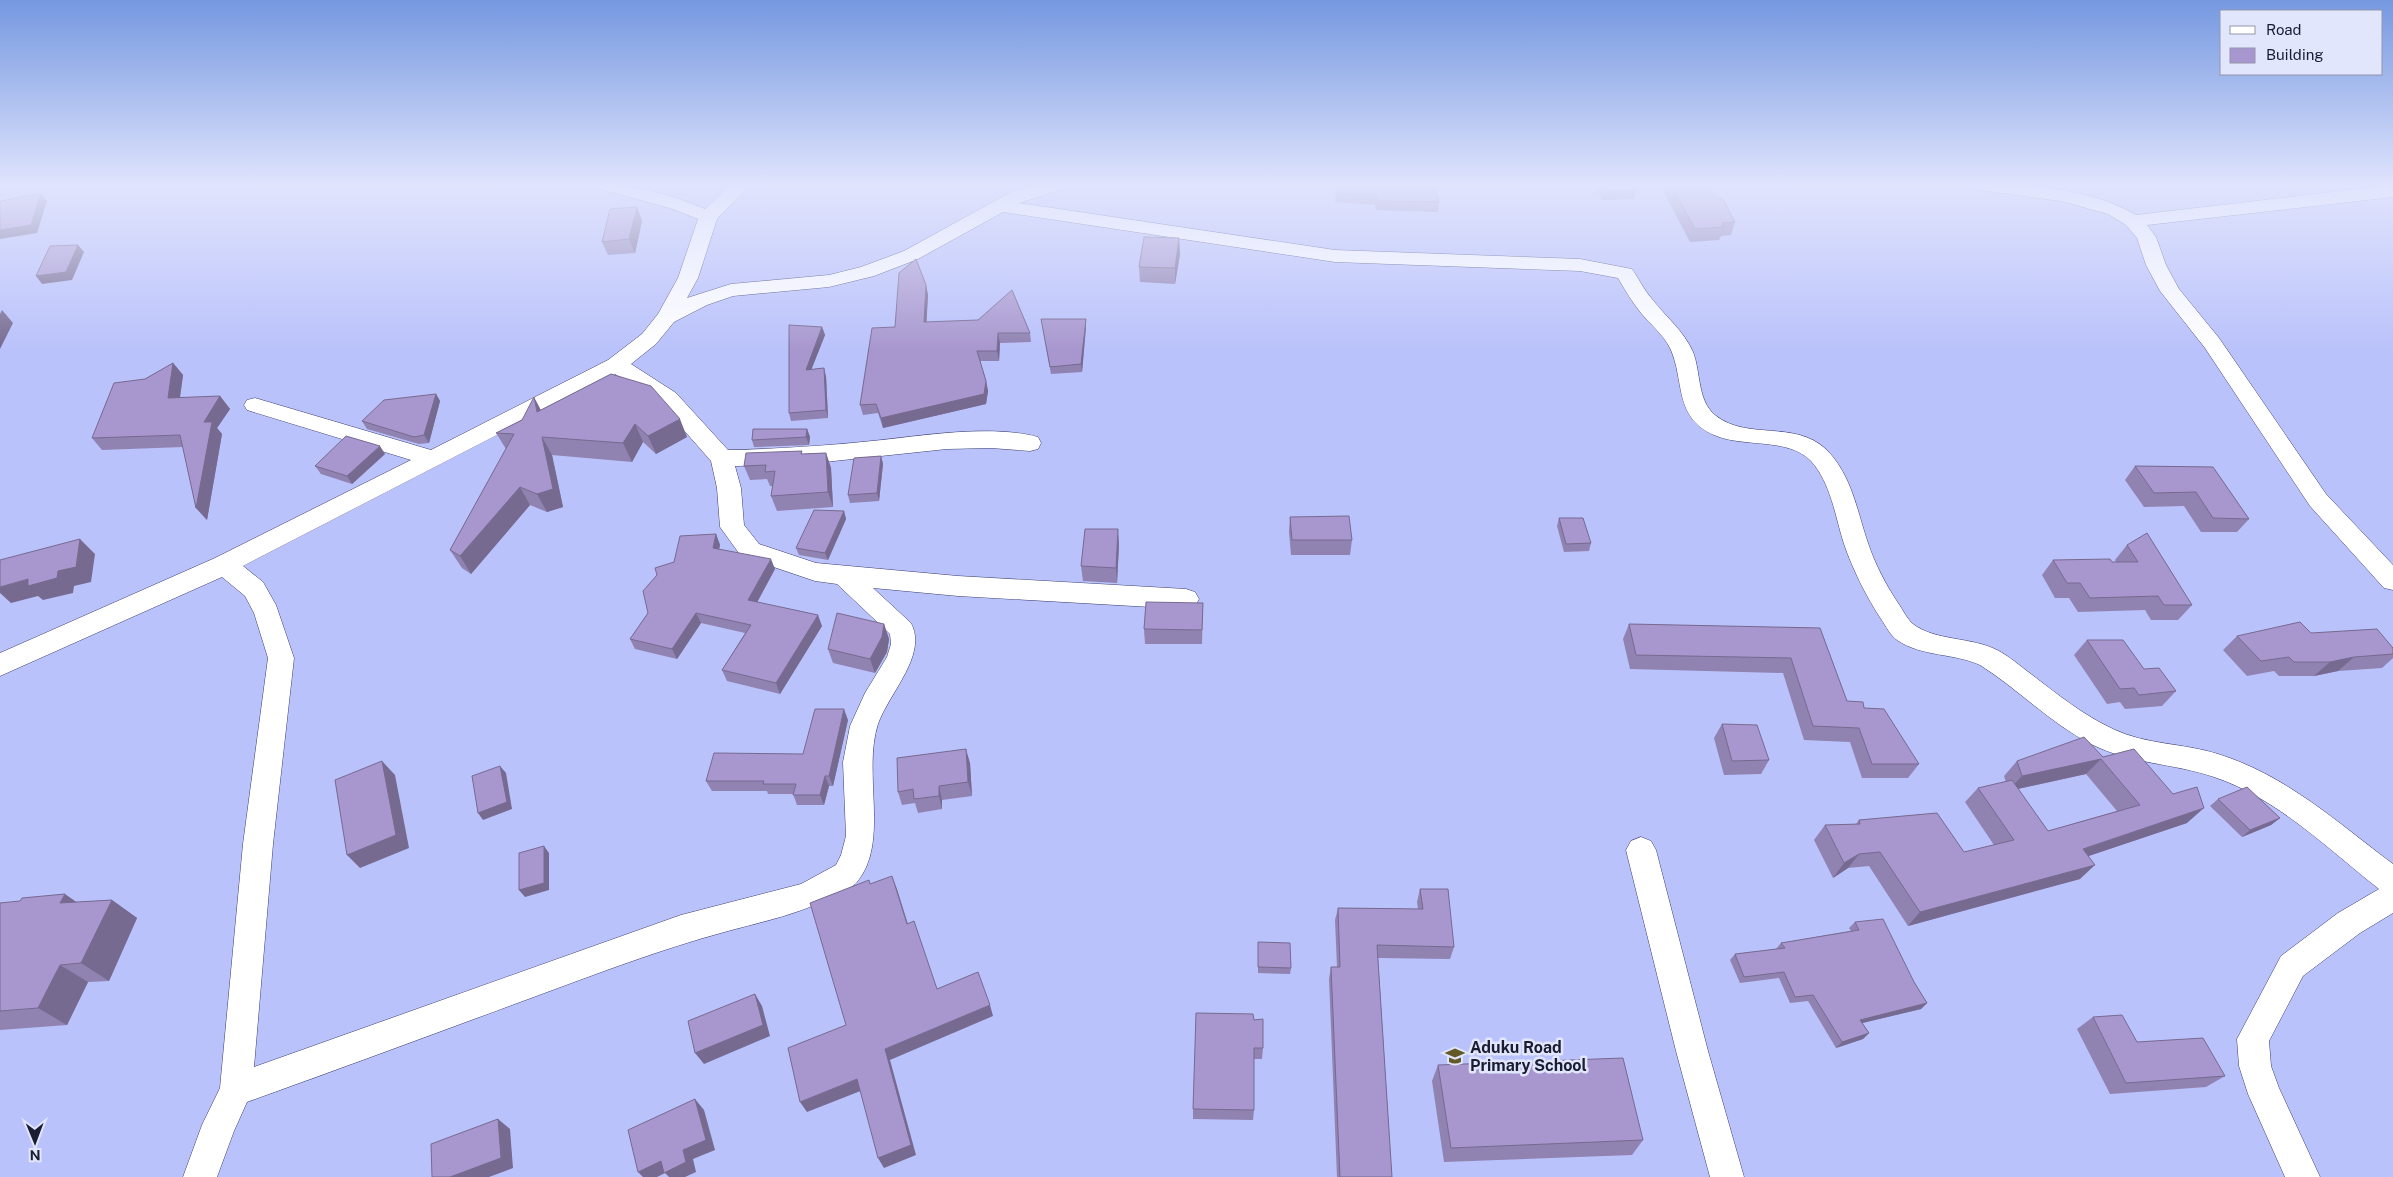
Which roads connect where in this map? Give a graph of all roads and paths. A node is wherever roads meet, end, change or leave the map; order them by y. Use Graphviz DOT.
graph roads {
  1 [pos="700,240"];
  2 [pos="938,240"];
  3 [pos="1228,240"];
  4 [pos="2147,240"];
  5 [pos="667,317"];
  6 [pos="616,365"];
  7 [pos="255,405"];
  8 [pos="1030,443"];
  9 [pos="432,458"];
  10 [pos="722,458"];
  11 [pos="224,565"];
  12 [pos="844,576"];
  13 [pos="2393,581"];
  14 [pos="1186,599"];
  15 [pos="0,666"];
  16 [pos="1641,850"];
  17 [pos="2393,882"];
  18 [pos="2393,897"];
  19 [pos="236,1090"];
  20 [pos="200,1177"];
  21 [pos="1726,1177"];
  22 [pos="2303,1177"];
  1 -- 5 [label="street"];
  2 -- 5 [label="street"];
  3 -- 17 [label="street"];
  4 -- 13 [label="street"];
  5 -- 6 [label="street"];
  6 -- 9 [label="street"];
  6 -- 10 [label="street"];
  7 -- 9 [label="street"];
  8 -- 10 [label="street"];
  9 -- 11 [label="street"];
  10 -- 12 [label="street"];
  11 -- 15 [label="street"];
  11 -- 19 [label="street"];
  12 -- 14 [label="street"];
  12 -- 19 [label="street"];
  16 -- 21 [label="street"];
  18 -- 22 [label="street"];
  19 -- 20 [label="street"];
}
